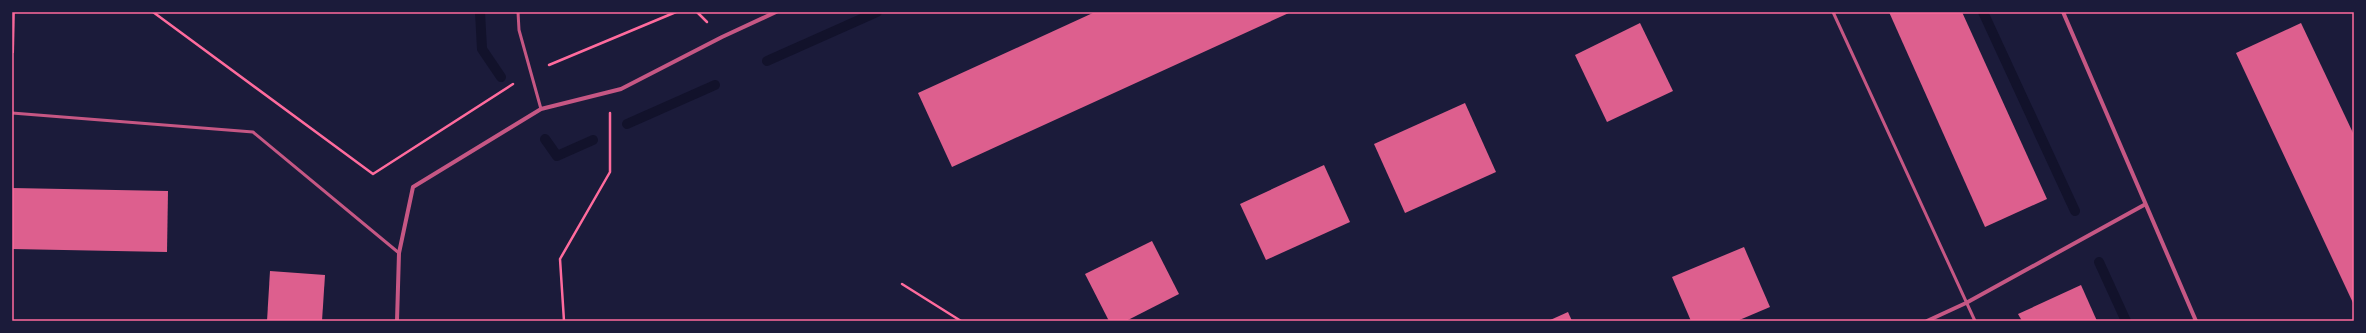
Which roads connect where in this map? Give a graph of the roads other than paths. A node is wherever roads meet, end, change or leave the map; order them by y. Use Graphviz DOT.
graph roads {
  1 [pos="518,12"];
  2 [pos="776,12"];
  3 [pos="1833,12"];
  4 [pos="2063,12"];
  5 [pos="541,109"];
  6 [pos="12,113"];
  7 [pos="2144,205"];
  8 [pos="399,253"];
  9 [pos="1966,303"];
  10 [pos="397,321"];
  11 [pos="1927,321"];
  12 [pos="1975,321"];
  13 [pos="2196,321"];
  1 -- 5 [label="lane"];
  2 -- 5 [label="street"];
  3 -- 9 [label="lane"];
  4 -- 7 [label="street"];
  5 -- 8 [label="street"];
  6 -- 8 [label="lane"];
  7 -- 9 [label="street"];
  7 -- 13 [label="street"];
  8 -- 10 [label="street"];
  9 -- 11 [label="street"];
  9 -- 12 [label="lane"];
}
